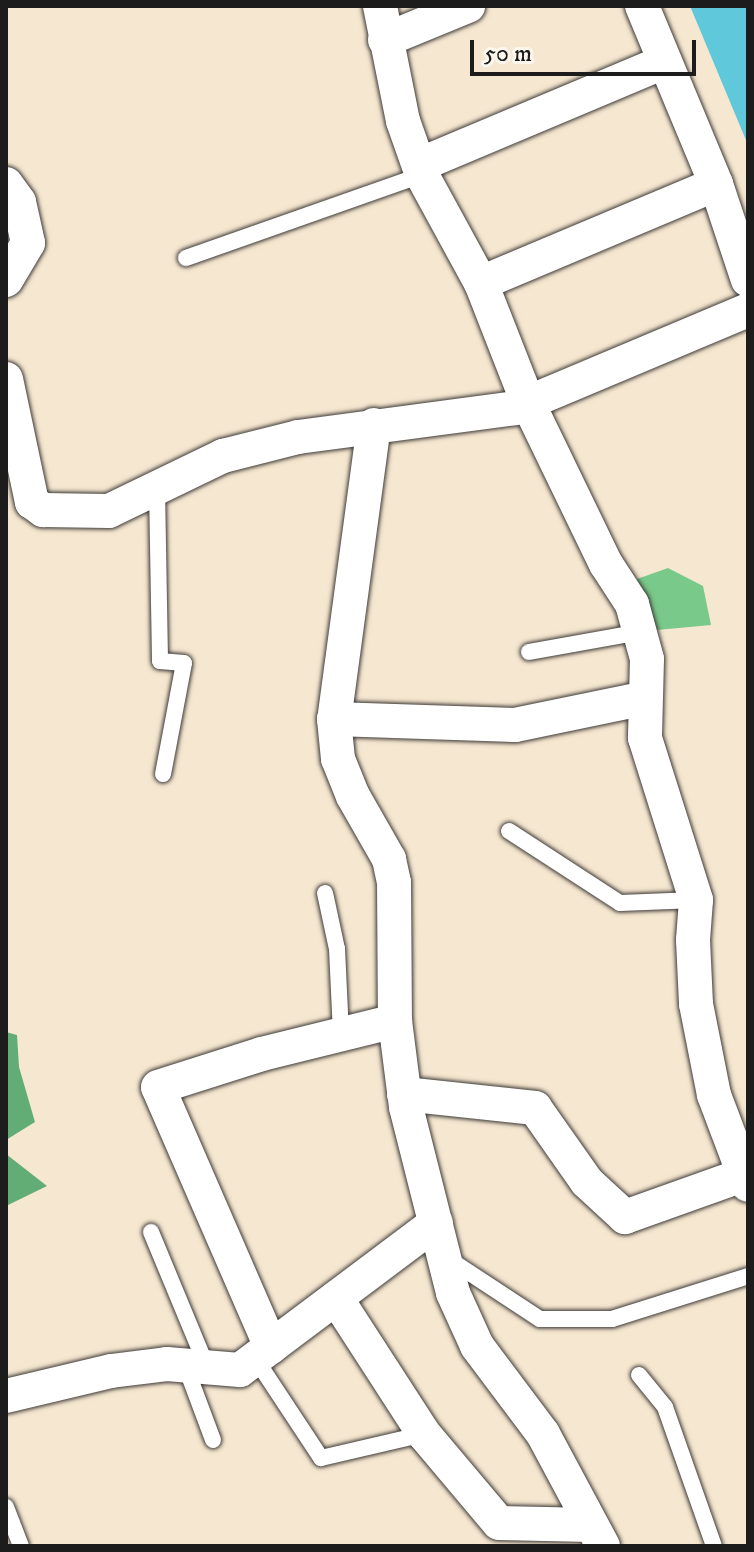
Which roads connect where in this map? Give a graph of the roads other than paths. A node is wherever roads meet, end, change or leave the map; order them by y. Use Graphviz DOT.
graph roads {
  1 [pos="380,6"];
  2 [pos="468,6"];
  3 [pos="642,6"];
  4 [pos="385,40"];
  5 [pos="664,62"];
  6 [pos="421,170"];
  7 [pos="6,184"];
  8 [pos="716,184"];
  9 [pos="186,258"];
  10 [pos="6,280"];
  11 [pos="748,280"];
  12 [pos="481,283"];
  13 [pos="748,310"];
  14 [pos="6,379"];
  15 [pos="528,403"];
  16 [pos="374,425"];
  17 [pos="157,488"];
  18 [pos="640,632"];
  19 [pos="529,652"];
  20 [pos="645,698"];
  21 [pos="334,719"];
  22 [pos="163,774"];
  23 [pos="509,831"];
  24 [pos="325,893"];
  25 [pos="696,900"];
  26 [pos="395,1021"];
  27 [pos="341,1033"];
  28 [pos="404,1094"];
  29 [pos="745,1180"];
  30 [pos="436,1223"];
  31 [pos="151,1232"];
  32 [pos="444,1257"];
  33 [pos="748,1276"];
  34 [pos="336,1298"];
  35 [pos="263,1353"];
  36 [pos="196,1366"];
  37 [pos="639,1375"];
  38 [pos="6,1396"];
  39 [pos="424,1434"];
  40 [pos="213,1440"];
  41 [pos="6,1507"];
  42 [pos="597,1535"];
  43 [pos="21,1546"];
  44 [pos="714,1546"];
  1 -- 4 [label="street"];
  2 -- 4 [label="street"];
  3 -- 5 [label="street"];
  4 -- 6 [label="street"];
  5 -- 6 [label="street"];
  5 -- 8 [label="street"];
  6 -- 9 [label="lane"];
  6 -- 12 [label="street"];
  7 -- 10 [label="street"];
  8 -- 11 [label="street"];
  8 -- 12 [label="street"];
  12 -- 15 [label="street"];
  13 -- 15 [label="street"];
  14 -- 17 [label="street"];
  15 -- 16 [label="street"];
  15 -- 18 [label="street"];
  16 -- 17 [label="street"];
  16 -- 21 [label="street"];
  17 -- 22 [label="lane"];
  18 -- 19 [label="lane"];
  18 -- 20 [label="street"];
  20 -- 21 [label="street"];
  20 -- 25 [label="street"];
  21 -- 26 [label="street"];
  23 -- 25 [label="lane"];
  24 -- 27 [label="lane"];
  25 -- 29 [label="street"];
  26 -- 27 [label="street"];
  26 -- 28 [label="street"];
  27 -- 35 [label="street"];
  28 -- 29 [label="street"];
  28 -- 30 [label="street"];
  30 -- 32 [label="street"];
  30 -- 34 [label="street"];
  31 -- 36 [label="lane"];
  32 -- 33 [label="lane"];
  32 -- 42 [label="street"];
  34 -- 35 [label="street"];
  34 -- 39 [label="street"];
  35 -- 36 [label="street"];
  35 -- 39 [label="lane"];
  36 -- 38 [label="street"];
  36 -- 40 [label="lane"];
  37 -- 44 [label="lane"];
  39 -- 42 [label="street"];
  41 -- 43 [label="lane"];
}
